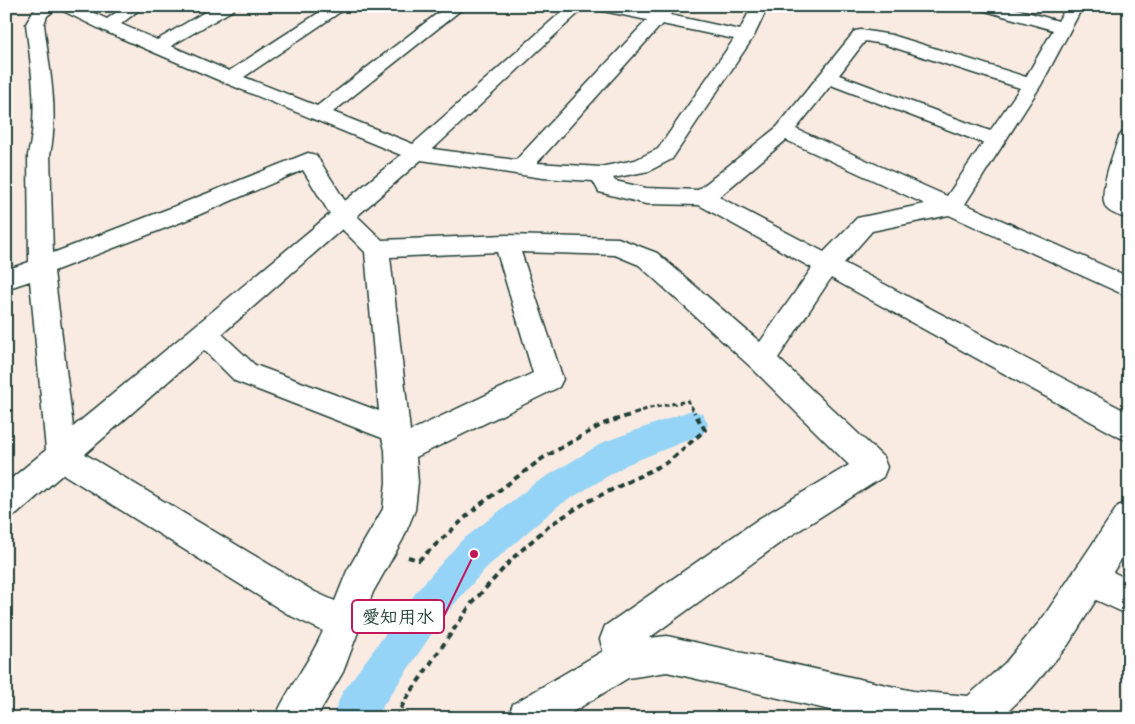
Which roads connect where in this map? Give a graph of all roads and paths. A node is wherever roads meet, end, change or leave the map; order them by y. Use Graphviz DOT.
graph roads {
  1 [pos="50,6"];
  2 [pos="64,6"];
  3 [pos="136,6"];
  4 [pos="227,6"];
  5 [pos="341,6"];
  6 [pos="458,6"];
  7 [pos="578,6"];
  8 [pos="604,6"];
  9 [pos="760,6"];
  10 [pos="988,6"];
  11 [pos="1075,6"];
  12 [pos="664,12"];
  13 [pos="108,26"];
  14 [pos="1064,28"];
  15 [pos="745,36"];
  16 [pos="157,46"];
  17 [pos="827,77"];
  18 [pos="230,78"];
  19 [pos="1031,85"];
  20 [pos="319,114"];
  21 [pos="784,131"];
  22 [pos="1129,137"];
  23 [pos="995,140"];
  24 [pos="416,153"];
  25 [pos="521,168"];
  26 [pos="600,174"];
  27 [pos="703,198"];
  28 [pos="951,207"];
  29 [pos="1129,211"];
  30 [pos="343,216"];
  31 [pos="506,243"];
  32 [pos="377,249"];
  33 [pos="41,266"];
  34 [pos="826,266"];
  35 [pos="6,280"];
  36 [pos="1129,288"];
  37 [pos="206,334"];
  38 [pos="762,360"];
  39 [pos="1129,428"];
  40 [pos="398,440"];
  41 [pos="62,457"];
  42 [pos="6,503"];
  43 [pos="1129,517"];
  44 [pos="378,550"];
  45 [pos="1089,578"];
  46 [pos="1129,598"];
  47 [pos="344,624"];
  48 [pos="623,660"];
  49 [pos="985,714"];
  50 [pos="294,718"];
  51 [pos="396,718"];
  52 [pos="527,718"];
  1 -- 33 [label="street"];
  2 -- 13 [label="street"];
  3 -- 13 [label="street"];
  4 -- 16 [label="street"];
  5 -- 18 [label="street"];
  6 -- 20 [label="street"];
  7 -- 24 [label="street"];
  8 -- 12 [label="street"];
  9 -- 15 [label="street"];
  10 -- 14 [label="street"];
  11 -- 14 [label="street"];
  12 -- 15 [label="street"];
  12 -- 25 [label="street"];
  13 -- 16 [label="street"];
  14 -- 19 [label="street"];
  15 -- 26 [label="street"];
  16 -- 18 [label="street"];
  17 -- 19 [label="street"];
  17 -- 21 [label="street"];
  17 -- 23 [label="street"];
  18 -- 20 [label="street"];
  19 -- 23 [label="street"];
  20 -- 24 [label="street"];
  21 -- 27 [label="street"];
  21 -- 28 [label="street"];
  22 -- 29 [label="street"];
  23 -- 28 [label="street"];
  24 -- 25 [label="street"];
  24 -- 30 [label="street"];
  25 -- 26 [label="street"];
  26 -- 27 [label="street"];
  27 -- 34 [label="street"];
  28 -- 34 [label="street"];
  28 -- 36 [label="street"];
  30 -- 32 [label="street"];
  30 -- 33 [label="street"];
  30 -- 37 [label="street"];
  31 -- 32 [label="street"];
  31 -- 38 [label="street"];
  31 -- 40 [label="street"];
  32 -- 40 [label="street"];
  33 -- 35 [label="street"];
  33 -- 41 [label="street"];
  34 -- 38 [label="street"];
  34 -- 39 [label="street"];
  37 -- 40 [label="street"];
  37 -- 41 [label="street"];
  38 -- 48 [label="street"];
  40 -- 44 [label="street"];
  41 -- 42 [label="street"];
  41 -- 47 [label="street"];
  43 -- 45 [label="street"];
  44 -- 47 [label="street"];
  44 -- 51 [label="path"];
  45 -- 46 [label="street"];
  45 -- 49 [label="street"];
  47 -- 50 [label="street"];
  48 -- 49 [label="street"];
  48 -- 52 [label="street"];
}
